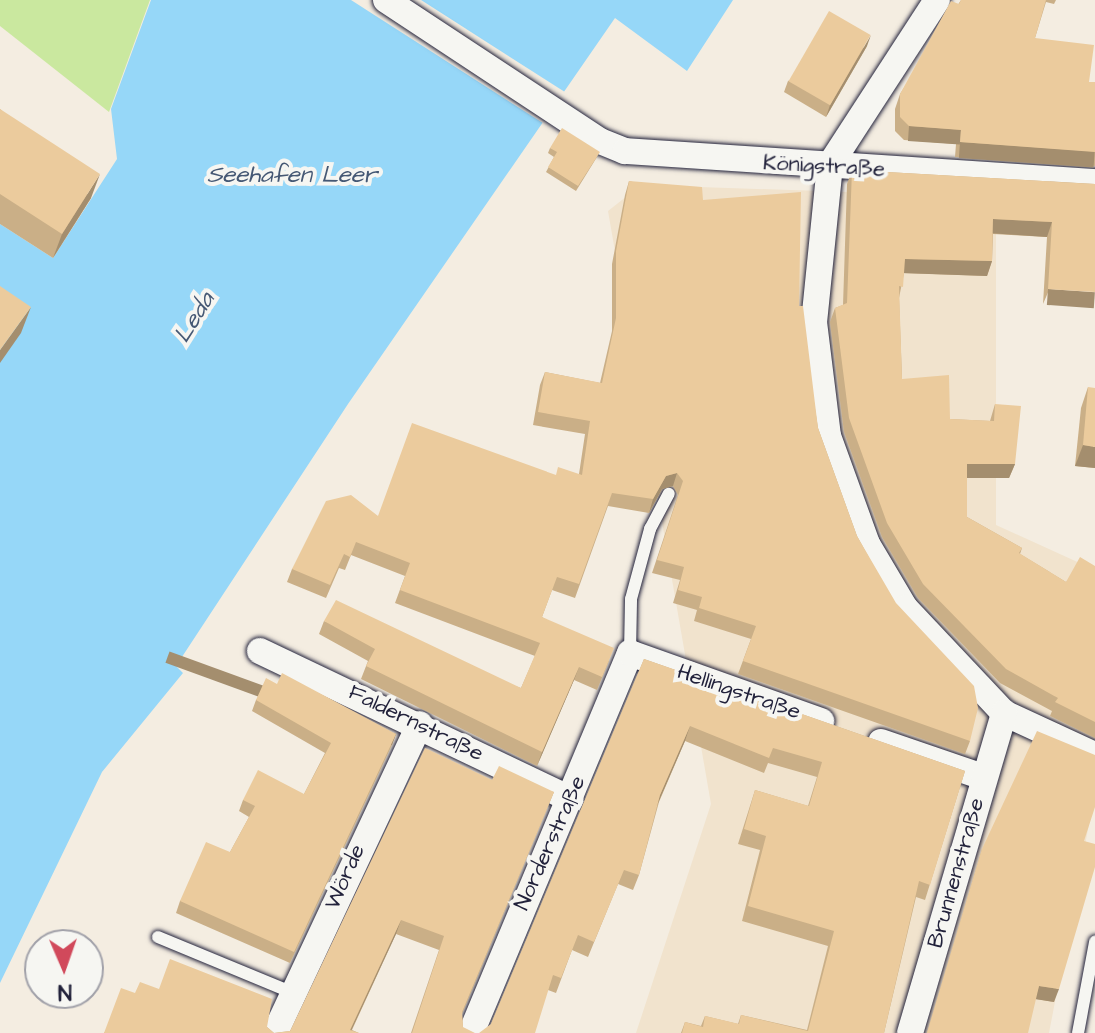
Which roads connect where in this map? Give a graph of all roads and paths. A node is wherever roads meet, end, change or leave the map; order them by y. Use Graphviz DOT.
graph roads {
  1 [pos="386,0"];
  2 [pos="937,0"];
  3 [pos="830,165"];
  4 [pos="1095,182"];
  5 [pos="669,494"];
  6 [pos="260,651"];
  7 [pos="630,653"];
  8 [pos="1004,713"];
  9 [pos="420,724"];
  10 [pos="1095,755"];
  11 [pos="983,777"];
  12 [pos="570,799"];
  13 [pos="158,937"];
  14 [pos="1095,942"];
  15 [pos="293,993"];
  16 [pos="275,1033"];
  17 [pos="471,1033"];
  18 [pos="910,1033"];
  19 [pos="1078,1033"];
  1 -- 3 [label="street, Königstraße"];
  2 -- 3 [label="street"];
  3 -- 4 [label="street, Königstraße"];
  3 -- 8 [label="street"];
  5 -- 7 [label="lane"];
  6 -- 9 [label="street, Faldernstraße"];
  7 -- 11 [label="street, Hellingstraße"];
  7 -- 12 [label="street, Norderstraße"];
  8 -- 10 [label="street"];
  8 -- 11 [label="street, Brunnenstraße"];
  9 -- 12 [label="street, Faldernstraße"];
  9 -- 15 [label="street, Wörde"];
  11 -- 18 [label="street, Brunnenstraße"];
  12 -- 17 [label="street, Norderstraße"];
  13 -- 15 [label="lane"];
  14 -- 19 [label="lane"];
  15 -- 16 [label="street, Wörde"];
}
